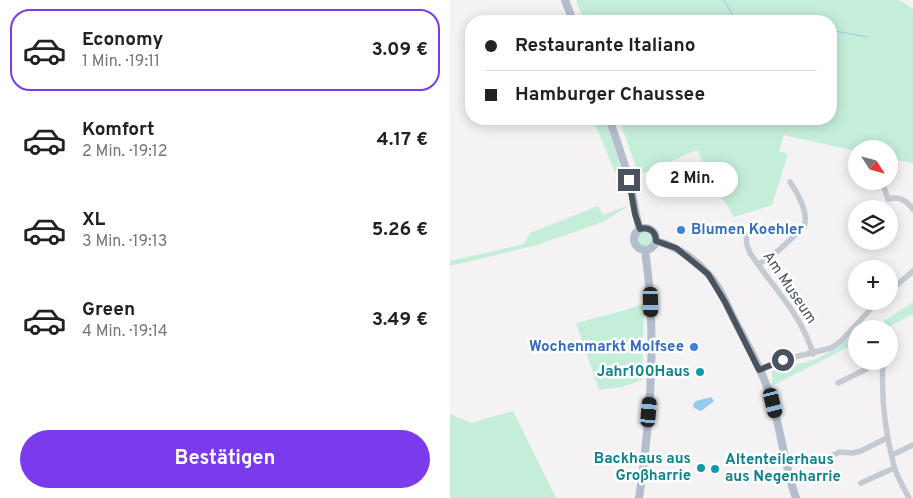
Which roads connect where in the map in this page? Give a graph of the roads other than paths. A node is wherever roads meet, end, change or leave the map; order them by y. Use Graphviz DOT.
graph roads {
  1 [pos="565,0"];
  2 [pos="571,15"];
  3 [pos="611,125"];
  4 [pos="790,182"];
  5 [pos="885,190"];
  6 [pos="913,209"];
  7 [pos="640,229"];
  8 [pos="746,236"];
  9 [pos="656,241"];
  10 [pos="645,250"];
  11 [pos="758,264"];
  12 [pos="913,271"];
  13 [pos="898,284"];
  14 [pos="869,310"];
  15 [pos="813,354"];
  16 [pos="759,370"];
  17 [pos="867,370"];
  18 [pos="883,370"];
  19 [pos="838,383"];
  20 [pos="888,438"];
  21 [pos="913,445"];
  22 [pos="892,455"];
  23 [pos="827,458"];
  24 [pos="894,468"];
  25 [pos="861,483"];
  26 [pos="639,498"];
  27 [pos="796,498"];
  28 [pos="909,498"];
  1 -- 2 [label="main road"];
  3 -- 7 [label="main road"];
  4 -- 11 [label="street"];
  5 -- 6 [label="street"];
  7 -- 9 [label="main road"];
  7 -- 10 [label="main road"];
  8 -- 11 [label="street, Am Museum"];
  9 -- 10 [label="main road"];
  9 -- 16 [label="main road"];
  10 -- 26 [label="main road"];
  11 -- 15 [label="street, Am Museum"];
  12 -- 13 [label="street"];
  14 -- 15 [label="street"];
  15 -- 16 [label="street"];
  16 -- 27 [label="main road"];
  17 -- 19 [label="street"];
  18 -- 20 [label="street"];
  20 -- 22 [label="street"];
  20 -- 23 [label="street"];
  21 -- 22 [label="street"];
  22 -- 24 [label="street"];
  24 -- 25 [label="street"];
  24 -- 28 [label="street"];
}
